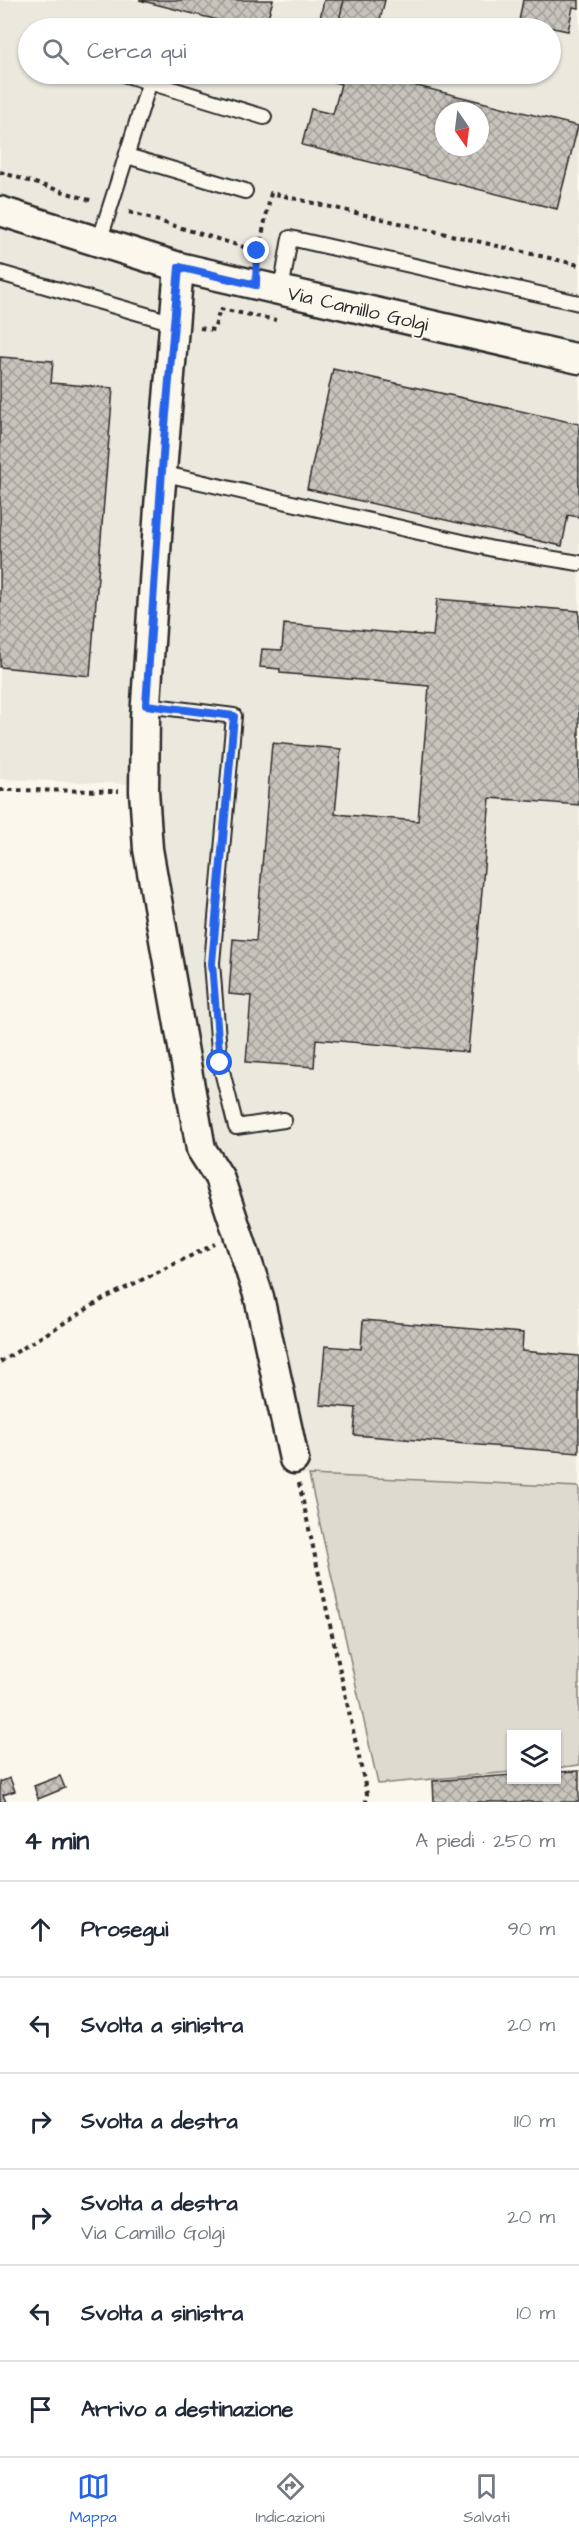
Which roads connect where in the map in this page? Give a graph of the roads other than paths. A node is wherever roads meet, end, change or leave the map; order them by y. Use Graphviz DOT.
graph roads {
  1 [pos="149,84"];
  2 [pos="160,84"];
  3 [pos="264,117"];
  4 [pos="126,156"];
  5 [pos="245,191"];
  6 [pos="0,211"];
  7 [pos="99,242"];
  8 [pos="179,267"];
  9 [pos="0,273"];
  10 [pos="268,288"];
  11 [pos="579,303"];
  12 [pos="174,323"];
  13 [pos="579,359"];
  14 [pos="161,473"];
  15 [pos="579,563"];
  16 [pos="146,705"];
  17 [pos="284,1120"];
  18 [pos="294,1459"];
  1 -- 4 [label="lane"];
  2 -- 3 [label="lane"];
  4 -- 5 [label="lane"];
  4 -- 7 [label="lane"];
  6 -- 7 [label="street, Via Camillo Golgi"];
  7 -- 8 [label="street, Via Camillo Golgi"];
  8 -- 10 [label="street, Via Camillo Golgi"];
  8 -- 12 [label="street"];
  9 -- 12 [label="lane"];
  10 -- 11 [label="lane"];
  10 -- 13 [label="street, Via Camillo Golgi"];
  12 -- 14 [label="street"];
  14 -- 15 [label="lane"];
  14 -- 16 [label="street"];
  16 -- 17 [label="lane"];
  16 -- 18 [label="street"];
}
